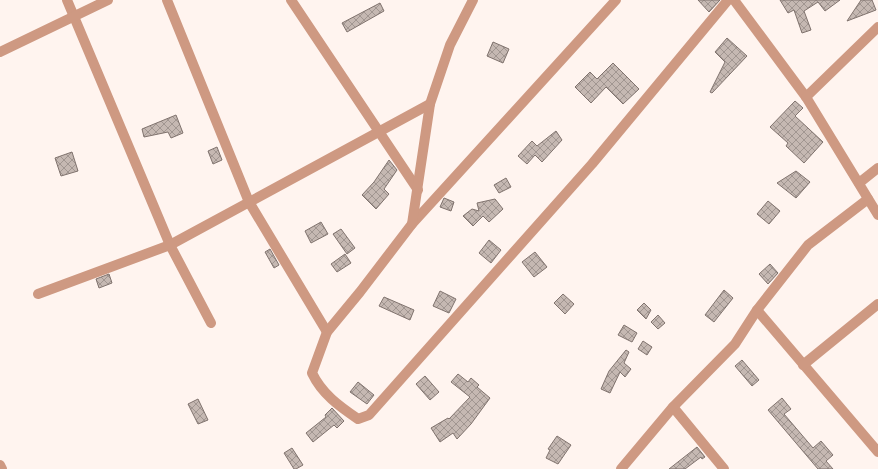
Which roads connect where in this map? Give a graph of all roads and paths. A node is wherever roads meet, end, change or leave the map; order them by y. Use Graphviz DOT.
graph roads {
  1 [pos="67,0"];
  2 [pos="108,0"];
  3 [pos="168,0"];
  4 [pos="291,0"];
  5 [pos="473,0"];
  6 [pos="616,0"];
  7 [pos="728,0"];
  8 [pos="734,0"];
  9 [pos="74,18"];
  10 [pos="878,27"];
  11 [pos="0,52"];
  12 [pos="806,97"];
  13 [pos="430,104"];
  14 [pos="378,132"];
  15 [pos="878,168"];
  16 [pos="859,183"];
  17 [pos="418,190"];
  18 [pos="868,199"];
  19 [pos="249,202"];
  20 [pos="878,215"];
  21 [pos="412,224"];
  22 [pos="170,245"];
  23 [pos="38,294"];
  24 [pos="878,304"];
  25 [pos="756,310"];
  26 [pos="211,323"];
  27 [pos="327,332"];
  28 [pos="803,365"];
  29 [pos="672,407"];
  30 [pos="878,452"];
  31 [pos="0,465"];
  32 [pos="2,469"];
  33 [pos="621,469"];
  34 [pos="724,469"];
  1 -- 9 [label="street"];
  2 -- 9 [label="street"];
  3 -- 19 [label="street"];
  4 -- 14 [label="street"];
  5 -- 13 [label="street"];
  6 -- 21 [label="street"];
  7 -- 27 [label="street"];
  8 -- 12 [label="street"];
  9 -- 11 [label="street"];
  9 -- 22 [label="street"];
  10 -- 12 [label="street"];
  12 -- 16 [label="street"];
  13 -- 14 [label="street"];
  13 -- 17 [label="street"];
  14 -- 17 [label="street"];
  14 -- 19 [label="street"];
  15 -- 16 [label="street"];
  16 -- 18 [label="street"];
  17 -- 21 [label="street"];
  18 -- 20 [label="street"];
  18 -- 25 [label="street"];
  19 -- 22 [label="street"];
  19 -- 27 [label="street"];
  21 -- 27 [label="street"];
  22 -- 23 [label="street"];
  22 -- 26 [label="street"];
  24 -- 28 [label="street"];
  25 -- 28 [label="street"];
  25 -- 29 [label="street"];
  28 -- 30 [label="street"];
  29 -- 33 [label="street"];
  29 -- 34 [label="street"];
  31 -- 32 [label="street"];
}
